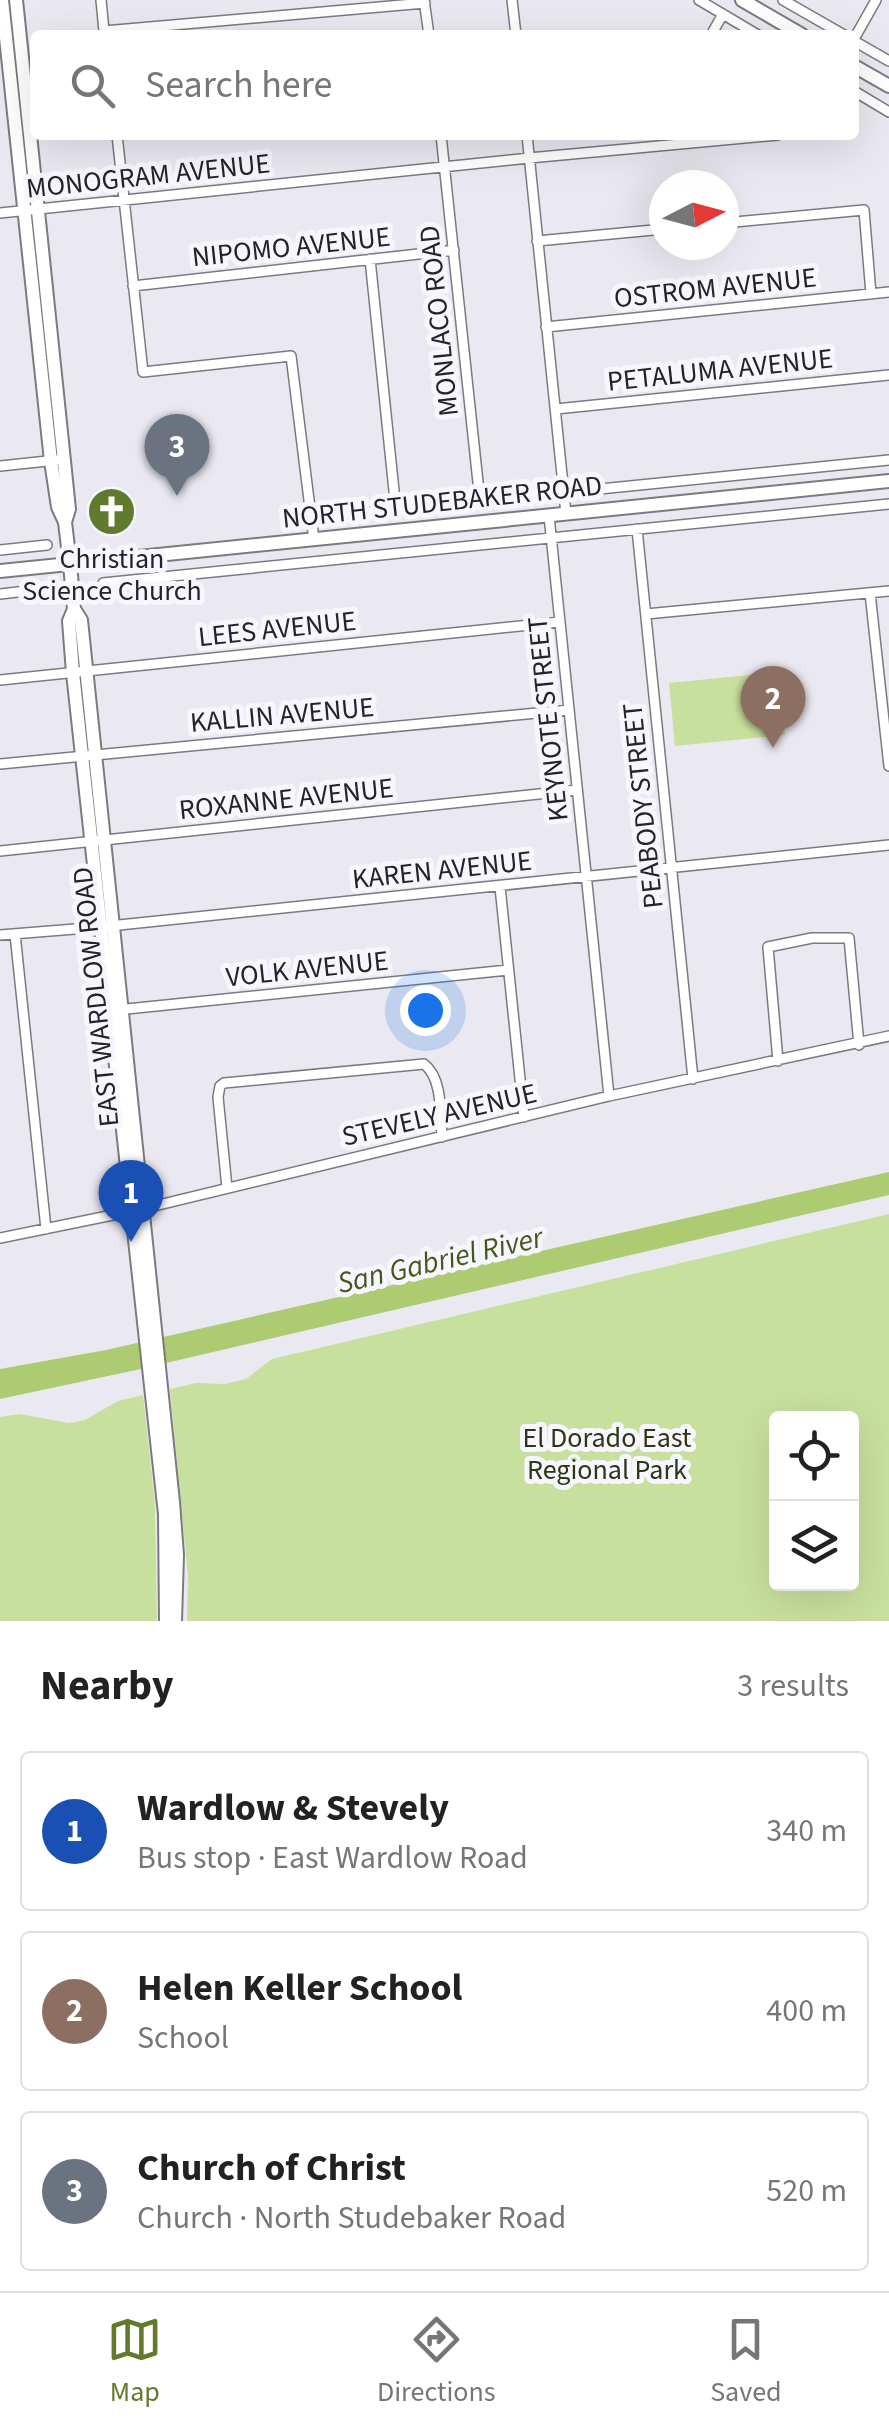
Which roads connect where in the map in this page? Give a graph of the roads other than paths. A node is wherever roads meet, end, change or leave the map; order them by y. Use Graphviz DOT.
graph roads {
  1 [pos="2,0"];
  2 [pos="16,0"];
  3 [pos="101,0"];
  4 [pos="512,0"];
  5 [pos="699,0"];
  6 [pos="742,0"];
  7 [pos="783,0"];
  8 [pos="876,0"];
  9 [pos="424,2"];
  10 [pos="723,14"];
  11 [pos="428,30"];
  12 [pos="515,30"];
  13 [pos="714,30"];
  14 [pos="750,30"];
  15 [pos="793,30"];
  16 [pos="835,30"];
  17 [pos="859,31"];
  18 [pos="859,43"];
  19 [pos="889,61"];
  20 [pos="859,69"];
  21 [pos="889,86"];
  22 [pos="859,94"];
  23 [pos="889,112"];
  24 [pos="118,140"];
  25 [pos="441,140"];
  26 [pos="527,140"];
  27 [pos="724,140"];
  28 [pos="529,158"];
  29 [pos="444,167"];
  30 [pos="124,202"];
  31 [pos="31,210"];
  32 [pos="0,213"];
  33 [pos="739,222"];
  34 [pos="649,230"];
  35 [pos="538,241"];
  36 [pos="454,250"];
  37 [pos="370,260"];
  38 [pos="133,286"];
  39 [pos="889,292"];
  40 [pos="871,294"];
  41 [pos="546,327"];
  42 [pos="889,375"];
  43 [pos="556,408"];
  44 [pos="57,460"];
  45 [pos="889,460"];
  46 [pos="0,466"];
  47 [pos="889,481"];
  48 [pos="564,493"];
  49 [pos="480,501"];
  50 [pos="889,504"];
  51 [pos="396,510"];
  52 [pos="566,514"];
  53 [pos="548,516"];
  54 [pos="312,518"];
  55 [pos="637,529"];
  56 [pos="551,538"];
  57 [pos="314,540"];
  58 [pos="47,545"];
  59 [pos="0,550"];
  60 [pos="70,564"];
  61 [pos="0,572"];
  62 [pos="103,583"];
  63 [pos="42,589"];
  64 [pos="889,591"];
  65 [pos="870,593"];
  66 [pos="0,594"];
  67 [pos="646,614"];
  68 [pos="560,622"];
  69 [pos="80,672"];
  70 [pos="884,675"];
  71 [pos="0,680"];
  72 [pos="569,710"];
  73 [pos="88,755"];
  74 [pos="889,762"];
  75 [pos="0,764"];
  76 [pos="577,790"];
  77 [pos="97,840"];
  78 [pos="889,845"];
  79 [pos="0,851"];
  80 [pos="671,869"];
  81 [pos="586,877"];
  82 [pos="500,886"];
  83 [pos="106,926"];
  84 [pos="14,934"];
  85 [pos="0,936"];
  86 [pos="508,970"];
  87 [pos="115,1010"];
  88 [pos="889,1036"];
  89 [pos="858,1044"];
  90 [pos="778,1062"];
  91 [pos="693,1079"];
  92 [pos="609,1096"];
  93 [pos="524,1117"];
  94 [pos="442,1137"];
  95 [pos="227,1188"];
  96 [pos="137,1210"];
  97 [pos="46,1229"];
  98 [pos="0,1238"];
  99 [pos="158,1401"];
  100 [pos="166,1621"];
  101 [pos="175,1621"];
  1 -- 31 [label="main road, EAST WARDLOW ROAD"];
  2 -- 31 [label="main road, EAST WARDLOW ROAD"];
  3 -- 9 [label="street"];
  4 -- 12 [label="street"];
  5 -- 10 [label="street"];
  6 -- 15 [label="main road"];
  7 -- 16 [label="street"];
  8 -- 17 [label="street"];
  9 -- 11 [label="street"];
  10 -- 13 [label="street"];
  10 -- 14 [label="street"];
  18 -- 19 [label="street"];
  20 -- 21 [label="main road"];
  22 -- 23 [label="street"];
  24 -- 30 [label="street"];
  25 -- 29 [label="street, MONLACO ROAD"];
  26 -- 28 [label="street"];
  27 -- 28 [label="street, MONOGRAM AVENUE"];
  28 -- 29 [label="street, MONOGRAM AVENUE"];
  28 -- 35 [label="street"];
  29 -- 30 [label="street, MONOGRAM AVENUE"];
  29 -- 36 [label="street, MONLACO ROAD"];
  30 -- 31 [label="street, MONOGRAM AVENUE"];
  30 -- 38 [label="street"];
  31 -- 32 [label="street, MONOGRAM AVENUE"];
  31 -- 44 [label="main road, EAST WARDLOW ROAD"];
  33 -- 40 [label="street"];
  34 -- 35 [label="street"];
  35 -- 41 [label="street"];
  36 -- 37 [label="street, NIPOMO AVENUE"];
  36 -- 49 [label="street, MONLACO ROAD"];
  37 -- 38 [label="street, NIPOMO AVENUE"];
  37 -- 51 [label="street"];
  38 -- 54 [label="street"];
  39 -- 40 [label="street, OSTROM AVENUE"];
  40 -- 41 [label="street, OSTROM AVENUE"];
  41 -- 43 [label="street"];
  42 -- 43 [label="street, PETALUMA AVENUE"];
  43 -- 48 [label="street"];
  44 -- 46 [label="street"];
  44 -- 60 [label="main road, EAST WARDLOW ROAD"];
  45 -- 48 [label="street, NORTH STUDEBAKER ROAD"];
  47 -- 52 [label="main road, NORTH STUDEBAKER ROAD"];
  48 -- 49 [label="street, NORTH STUDEBAKER ROAD"];
  48 -- 52 [label="street"];
  49 -- 51 [label="street, NORTH STUDEBAKER ROAD"];
  50 -- 55 [label="street, NORTH STUDEBAKER ROAD"];
  51 -- 54 [label="street, NORTH STUDEBAKER ROAD"];
  52 -- 53 [label="main road, NORTH STUDEBAKER ROAD"];
  53 -- 56 [label="street, KEYNOTE STREET"];
  53 -- 57 [label="main road, NORTH STUDEBAKER ROAD"];
  54 -- 57 [label="street"];
  55 -- 56 [label="street, NORTH STUDEBAKER ROAD"];
  55 -- 67 [label="street, PEABODY STREET"];
  56 -- 62 [label="street, NORTH STUDEBAKER ROAD"];
  56 -- 68 [label="street, KEYNOTE STREET"];
  57 -- 60 [label="main road, NORTH STUDEBAKER ROAD"];
  58 -- 59 [label="street"];
  60 -- 61 [label="main road, NORTH STUDEBAKER ROAD"];
  60 -- 69 [label="main road, EAST WARDLOW ROAD"];
  63 -- 66 [label="street"];
  64 -- 65 [label="street"];
  65 -- 67 [label="street"];
  65 -- 70 [label="street"];
  67 -- 80 [label="street, PEABODY STREET"];
  68 -- 69 [label="street, LEES AVENUE"];
  68 -- 72 [label="street, KEYNOTE STREET"];
  69 -- 71 [label="street, LEES AVENUE"];
  69 -- 73 [label="main road, EAST WARDLOW ROAD"];
  70 -- 74 [label="street"];
  72 -- 73 [label="street, KALLIN AVENUE"];
  72 -- 76 [label="street, KEYNOTE STREET"];
  73 -- 75 [label="street, KALLIN AVENUE"];
  73 -- 77 [label="main road, EAST WARDLOW ROAD"];
  76 -- 77 [label="street, ROXANNE AVENUE"];
  76 -- 81 [label="street, KEYNOTE STREET"];
  77 -- 79 [label="street, ROXANNE AVENUE"];
  77 -- 83 [label="main road, EAST WARDLOW ROAD"];
  78 -- 80 [label="street, KAREN AVENUE"];
  80 -- 81 [label="street, KAREN AVENUE"];
  80 -- 91 [label="street, PEABODY STREET"];
  81 -- 82 [label="street, KAREN AVENUE"];
  81 -- 92 [label="street, KEYNOTE STREET"];
  82 -- 83 [label="street, KAREN AVENUE"];
  82 -- 86 [label="street"];
  83 -- 84 [label="street, KAREN AVENUE"];
  83 -- 87 [label="main road, EAST WARDLOW ROAD"];
  84 -- 85 [label="street, KAREN AVENUE"];
  84 -- 97 [label="street"];
  86 -- 87 [label="street, VOLK AVENUE"];
  86 -- 93 [label="street"];
  87 -- 96 [label="main road, EAST WARDLOW ROAD"];
  88 -- 89 [label="street, STEVELY AVENUE"];
  89 -- 90 [label="street, STEVELY AVENUE"];
  89 -- 90 [label="street"];
  90 -- 91 [label="street, STEVELY AVENUE"];
  91 -- 92 [label="street, STEVELY AVENUE"];
  92 -- 93 [label="street, STEVELY AVENUE"];
  93 -- 94 [label="street, STEVELY AVENUE"];
  94 -- 95 [label="street, STEVELY AVENUE"];
  94 -- 95 [label="street"];
  95 -- 96 [label="street, STEVELY AVENUE"];
  96 -- 97 [label="street, STEVELY AVENUE"];
  96 -- 99 [label="main road, EAST WARDLOW ROAD"];
  97 -- 98 [label="street, STEVELY AVENUE"];
  99 -- 100 [label="main road, EAST WARDLOW ROAD"];
  99 -- 101 [label="main road, EAST WARDLOW ROAD"];
}
